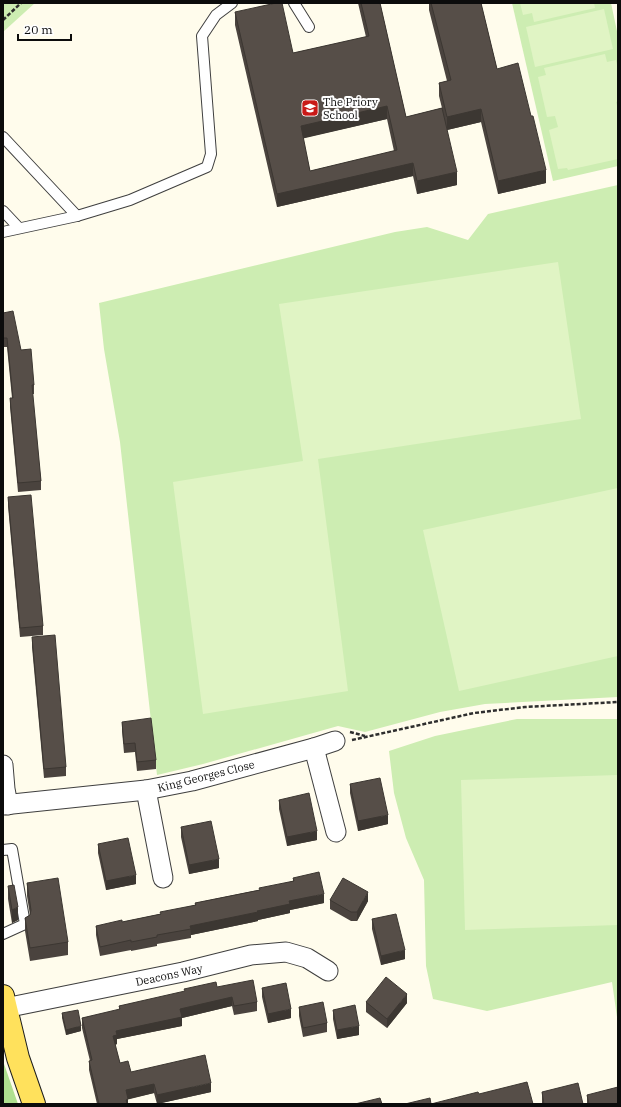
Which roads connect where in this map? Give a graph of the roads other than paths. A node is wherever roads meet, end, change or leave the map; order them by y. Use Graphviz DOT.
graph roads {
  1 [pos="232,3"];
  2 [pos="294,3"];
  3 [pos="308,27"];
  4 [pos="3,137"];
  5 [pos="3,211"];
  6 [pos="77,216"];
  7 [pos="19,228"];
  8 [pos="3,232"];
  9 [pos="335,741"];
  10 [pos="314,748"];
  11 [pos="3,765"];
  12 [pos="146,790"];
  13 [pos="6,805"];
  14 [pos="336,832"];
  15 [pos="3,850"];
  16 [pos="163,878"];
  17 [pos="3,934"];
  18 [pos="328,971"];
  19 [pos="4,1002"];
  20 [pos="34,1104"];
  1 -- 6 [label="lane"];
  2 -- 3 [label="lane"];
  4 -- 6 [label="lane"];
  5 -- 7 [label="lane"];
  6 -- 7 [label="lane"];
  7 -- 8 [label="lane"];
  9 -- 10 [label="street, King Georges Close"];
  10 -- 12 [label="street, King Georges Close"];
  10 -- 14 [label="street"];
  11 -- 13 [label="street"];
  12 -- 13 [label="street, King Georges Close"];
  12 -- 16 [label="street"];
  15 -- 17 [label="lane"];
  18 -- 19 [label="street, Deacons Way"];
  19 -- 20 [label="main road"];
}
